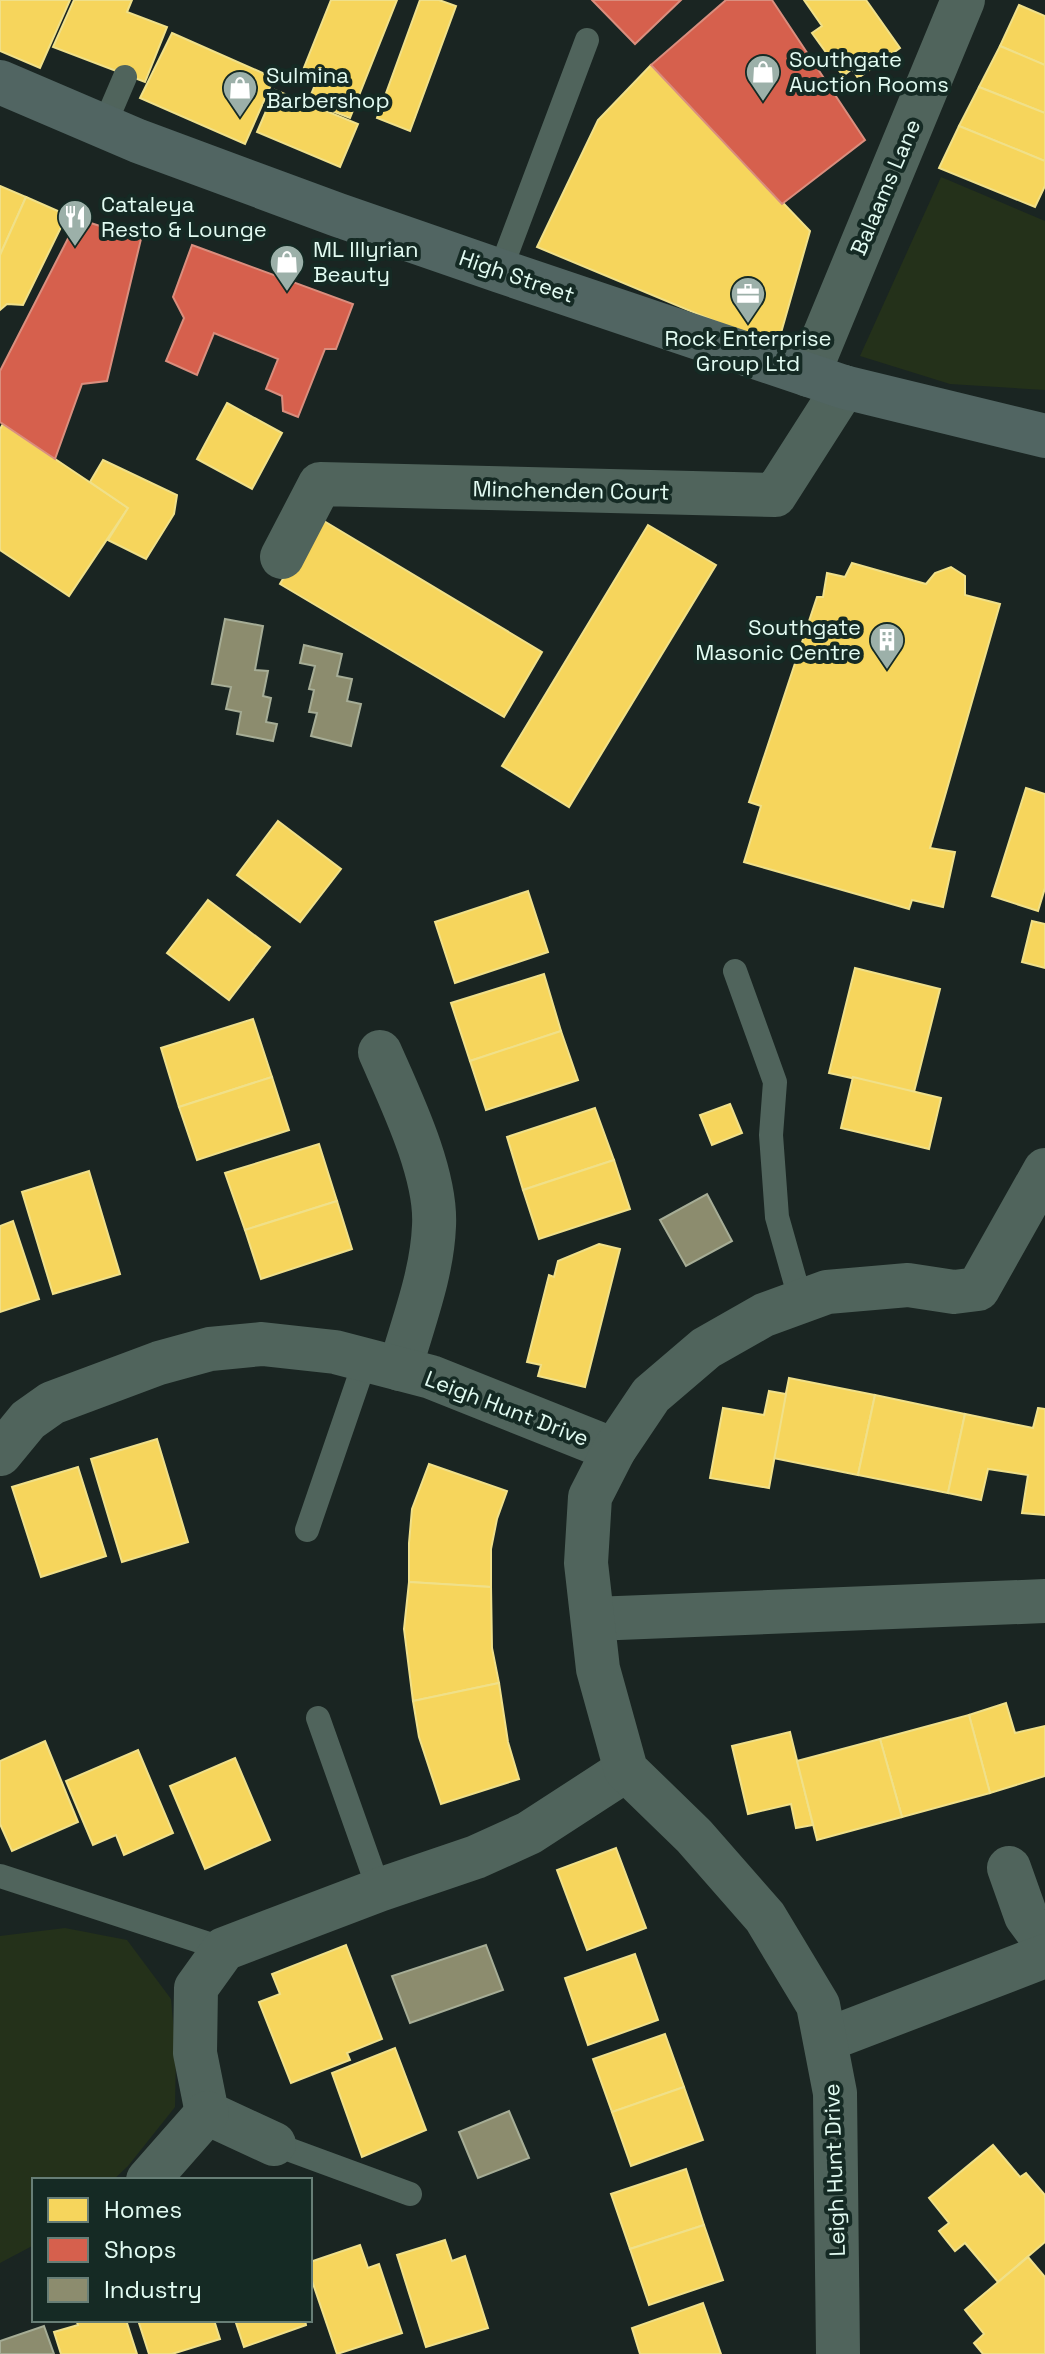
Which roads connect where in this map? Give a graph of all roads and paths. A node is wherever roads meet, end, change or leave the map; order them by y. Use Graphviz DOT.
graph roads {
  1 [pos="963,0"];
  2 [pos="587,40"];
  3 [pos="125,77"];
  4 [pos="0,82"];
  5 [pos="104,126"];
  6 [pos="500,271"];
  7 [pos="826,381"];
  8 [pos="1045,436"];
  9 [pos="282,557"];
  10 [pos="735,971"];
  11 [pos="380,1052"];
  12 [pos="1045,1170"];
  13 [pos="801,1302"];
  14 [pos="382,1365"];
  15 [pos="3,1445"];
  16 [pos="614,1450"];
  17 [pos="307,1530"];
  18 [pos="1045,1601"];
  19 [pos="593,1619"];
  20 [pos="318,1718"];
  21 [pos="626,1770"];
  22 [pos="1009,1868"];
  23 [pos="0,1876"];
  24 [pos="379,1890"];
  25 [pos="1045,1942"];
  26 [pos="224,1949"];
  27 [pos="1045,1956"];
  28 [pos="826,2040"];
  29 [pos="207,2113"];
  30 [pos="274,2144"];
  31 [pos="150,2178"];
  32 [pos="410,2194"];
  33 [pos="838,2354"];
  1 -- 7 [label="street, Balaams Lane"];
  2 -- 6 [label="lane"];
  3 -- 5 [label="lane"];
  4 -- 5 [label="main road, High Street"];
  5 -- 6 [label="main road, High Street"];
  6 -- 7 [label="main road, High Street"];
  7 -- 8 [label="main road, High Street"];
  7 -- 9 [label="street, Minchenden Court"];
  10 -- 13 [label="lane"];
  11 -- 14 [label="street, Leigh Hunt Drive"];
  12 -- 13 [label="street, Leigh Hunt Drive"];
  13 -- 16 [label="street, Leigh Hunt Drive"];
  14 -- 15 [label="street, Leigh Hunt Drive"];
  14 -- 16 [label="street, Leigh Hunt Drive"];
  14 -- 17 [label="lane"];
  16 -- 19 [label="street, Leigh Hunt Drive"];
  18 -- 19 [label="street"];
  19 -- 21 [label="street, Leigh Hunt Drive"];
  20 -- 24 [label="lane"];
  21 -- 24 [label="street"];
  21 -- 28 [label="street, Leigh Hunt Drive"];
  22 -- 25 [label="street"];
  23 -- 26 [label="lane"];
  24 -- 26 [label="street"];
  26 -- 29 [label="street"];
  27 -- 28 [label="street"];
  28 -- 33 [label="street, Leigh Hunt Drive"];
  29 -- 30 [label="street"];
  29 -- 31 [label="street"];
  30 -- 32 [label="lane"];
}
